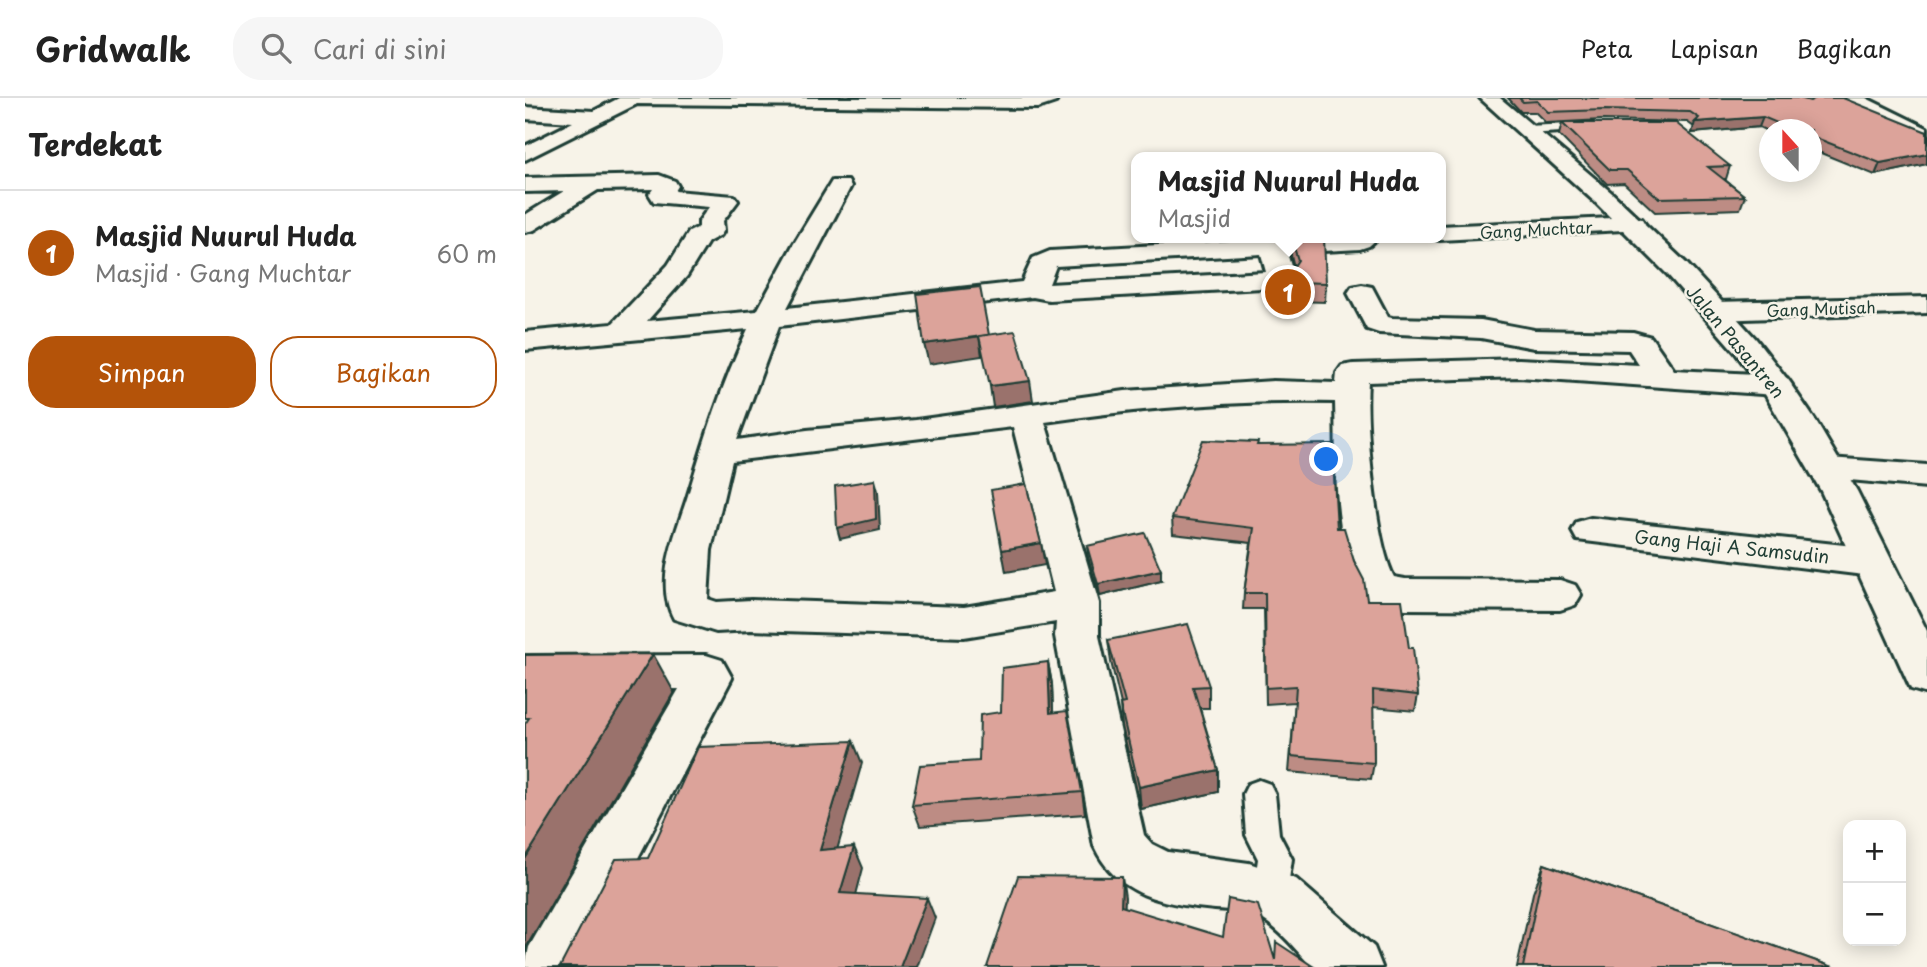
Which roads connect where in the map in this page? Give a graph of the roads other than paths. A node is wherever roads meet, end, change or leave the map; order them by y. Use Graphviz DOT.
graph roads {
  1 [pos="697,98"];
  2 [pos="1049,98"];
  3 [pos="1489,98"];
  4 [pos="1851,98"];
  5 [pos="639,99"];
  6 [pos="844,99"];
  7 [pos="525,113"];
  8 [pos="601,118"];
  9 [pos="1602,127"];
  10 [pos="1527,130"];
  11 [pos="1927,136"];
  12 [pos="525,155"];
  13 [pos="593,183"];
  14 [pos="525,185"];
  15 [pos="840,186"];
  16 [pos="525,225"];
  17 [pos="1633,225"];
  18 [pos="1446,233"];
  19 [pos="1331,243"];
  20 [pos="1362,293"];
  21 [pos="1927,305"];
  22 [pos="1716,311"];
  23 [pos="766,319"];
  24 [pos="1406,327"];
  25 [pos="622,331"];
  26 [pos="525,341"];
  27 [pos="1419,369"];
  28 [pos="1662,376"];
  29 [pos="1776,385"];
  30 [pos="1351,393"];
  31 [pos="1026,413"];
  32 [pos="718,453"];
  33 [pos="1829,469"];
  34 [pos="1927,476"];
  35 [pos="1591,531"];
  36 [pos="1872,562"];
  37 [pos="1560,595"];
  38 [pos="1078,603"];
  39 [pos="525,673"];
  40 [pos="1927,677"];
  41 [pos="1259,794"];
  42 [pos="1270,893"];
  43 [pos="550,967"];
  44 [pos="1353,967"];
  1 -- 5 [label="street"];
  1 -- 6 [label="street"];
  2 -- 6 [label="street"];
  3 -- 10 [label="street, Jalan Pasantren"];
  4 -- 11 [label="street"];
  5 -- 8 [label="street"];
  7 -- 8 [label="street"];
  8 -- 12 [label="street"];
  9 -- 10 [label="lane"];
  10 -- 17 [label="street, Jalan Pasantren"];
  13 -- 14 [label="street"];
  13 -- 16 [label="street"];
  13 -- 25 [label="street"];
  15 -- 23 [label="street"];
  17 -- 18 [label="street, Gang Muchtar"];
  17 -- 22 [label="street, Jalan Pasantren"];
  19 -- 23 [label="street"];
  20 -- 24 [label="street"];
  21 -- 22 [label="street, Gang Mutisah"];
  22 -- 29 [label="street, Jalan Pasantren"];
  23 -- 25 [label="street"];
  23 -- 32 [label="street"];
  24 -- 27 [label="street"];
  24 -- 28 [label="street"];
  25 -- 26 [label="street"];
  27 -- 28 [label="street"];
  27 -- 30 [label="street"];
  28 -- 29 [label="street"];
  29 -- 33 [label="street, Jalan Pasantren"];
  30 -- 31 [label="street"];
  30 -- 37 [label="street"];
  31 -- 32 [label="street"];
  31 -- 38 [label="street"];
  32 -- 38 [label="street"];
  33 -- 34 [label="street"];
  33 -- 36 [label="street, Jalan Pasantren"];
  35 -- 36 [label="street, Gang Haji A Samsudin"];
  36 -- 40 [label="street, Jalan Pasantren"];
  38 -- 42 [label="street"];
  39 -- 43 [label="street"];
  41 -- 42 [label="lane"];
  42 -- 44 [label="street"];
}
